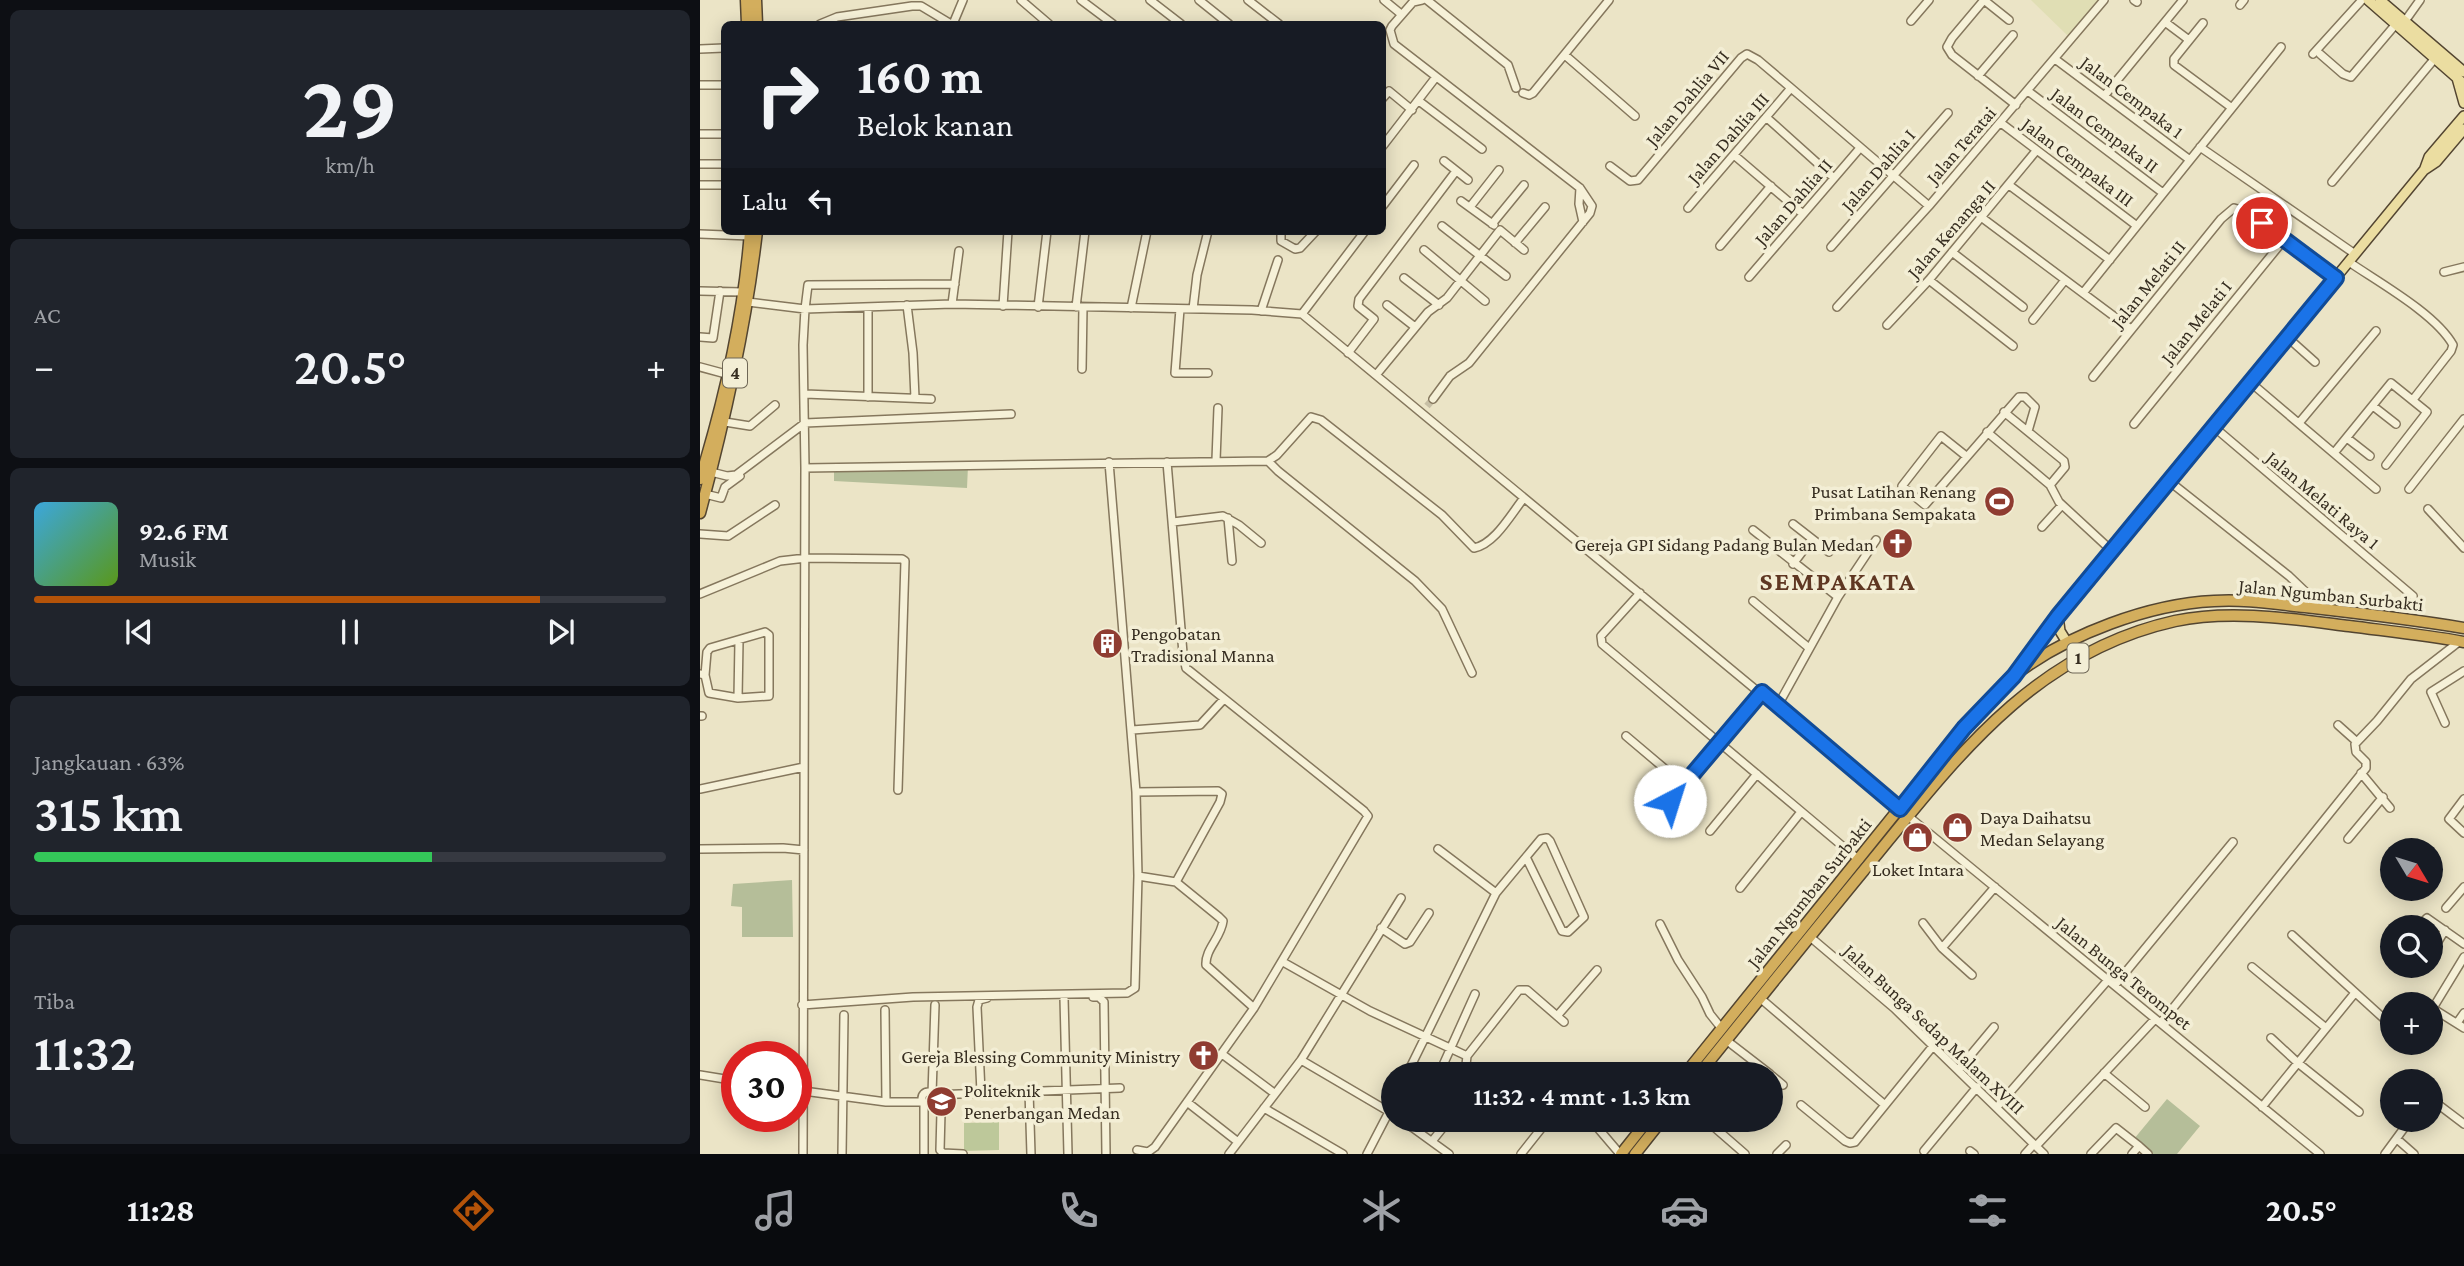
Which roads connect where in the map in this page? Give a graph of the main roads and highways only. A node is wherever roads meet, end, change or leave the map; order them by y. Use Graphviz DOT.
graph roads {
  1 [pos="746,0"];
  2 [pos="756,0"];
  3 [pos="2368,0"];
  4 [pos="2380,0"];
  5 [pos="747,21"];
  6 [pos="757,21"];
  7 [pos="2401,22"];
  8 [pos="2460,74"];
  9 [pos="2464,84"];
  10 [pos="2464,103"];
  11 [pos="2464,116"];
  12 [pos="2464,129"];
  13 [pos="2424,170"];
  14 [pos="752,235"];
  15 [pos="752,235"];
  16 [pos="746,304"];
  17 [pos="705,445"];
  18 [pos="700,479"];
  19 [pos="700,513"];
  20 [pos="2311,608"];
  21 [pos="2058,616"];
  22 [pos="2304,621"];
  23 [pos="2464,628"];
  24 [pos="2462,642"];
  25 [pos="2068,644"];
  26 [pos="2014,676"];
  27 [pos="1904,813"];
  28 [pos="1695,1062"];
  29 [pos="1709,1062"];
  30 [pos="1638,1132"];
  31 [pos="1652,1132"];
  32 [pos="1620,1154"];
  33 [pos="1635,1154"];
  1 -- 5 [label="highway"];
  2 -- 6 [label="highway"];
  3 -- 7 [label="main road"];
  4 -- 7 [label="main road"];
  7 -- 8 [label="main road"];
  7 -- 8 [label="main road"];
  8 -- 9 [label="main road"];
  8 -- 10 [label="main road"];
  11 -- 13 [label="main road"];
  12 -- 13 [label="main road"];
  13 -- 21 [label="main road"];
  14 -- 16 [label="highway, 4"];
  15 -- 16 [label="highway, 4"];
  16 -- 17 [label="highway, 4"];
  16 -- 19 [label="highway, 4"];
  17 -- 18 [label="highway, 4"];
  20 -- 22 [label="highway"];
  20 -- 23 [label="highway, Jalan Ngumban Surbakti / 1"];
  20 -- 25 [label="highway, Jalan Ngumban Surbakti / 1"];
  21 -- 25 [label="main road"];
  21 -- 26 [label="main road"];
  22 -- 24 [label="highway, Jalan Ngumban Surbakti / 1"];
  22 -- 27 [label="highway, Jalan Ngumban Surbakti / 1"];
  25 -- 26 [label="highway, Jalan Ngumban Surbakti / 1"];
  26 -- 27 [label="highway, Jalan Ngumban Surbakti / 1"];
  27 -- 28 [label="highway, Jalan Ngumban Surbakti / 1"];
  27 -- 29 [label="highway, Jalan Ngumban Surbakti / 1"];
  30 -- 32 [label="highway"];
  31 -- 33 [label="highway"];
}
